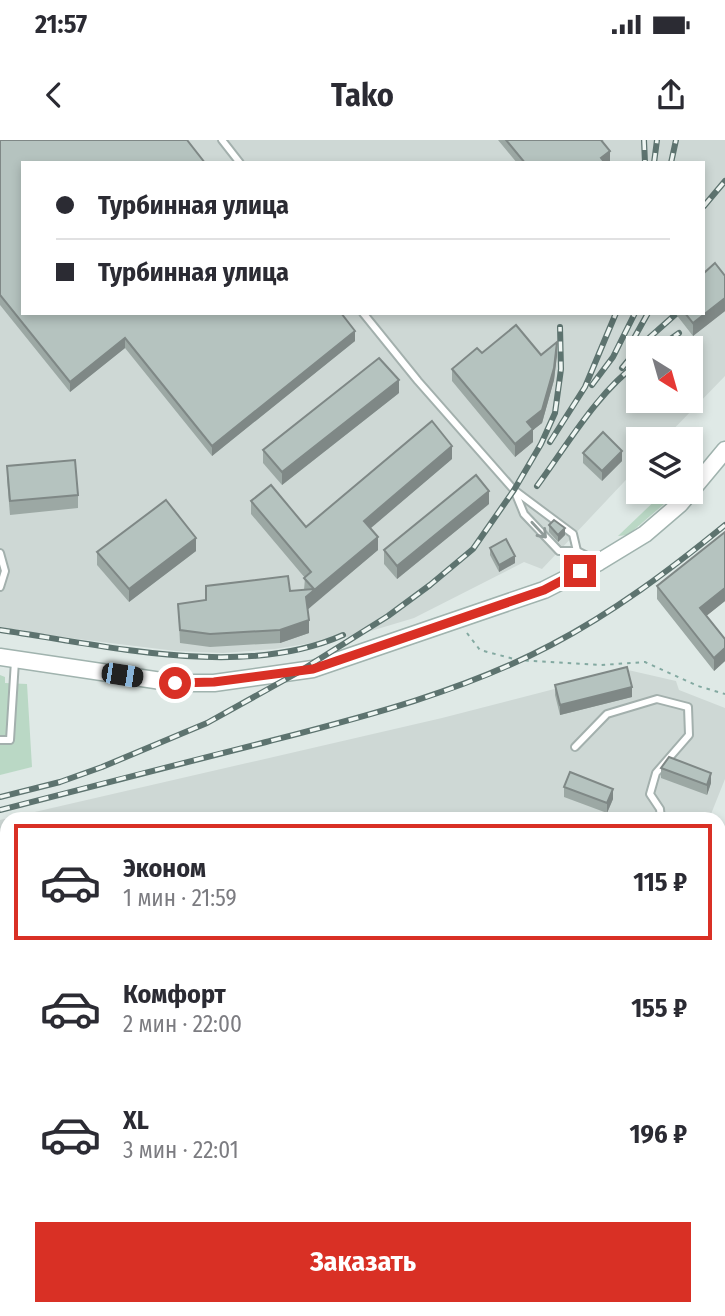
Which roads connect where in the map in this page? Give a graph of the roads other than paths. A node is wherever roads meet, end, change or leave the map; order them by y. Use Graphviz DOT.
graph roads {
  1 [pos="222,140"];
  2 [pos="238,161"];
  3 [pos="365,315"];
  4 [pos="724,455"];
  5 [pos="703,478"];
  6 [pos="514,490"];
  7 [pos="680,504"];
  8 [pos="577,551"];
  9 [pos="0,553"];
  10 [pos="599,562"];
  11 [pos="0,587"];
  12 [pos="7,658"];
  13 [pos="0,740"];
  14 [pos="575,747"];
  15 [pos="660,812"];
  1 -- 2 [label="lane"];
  3 -- 6 [label="lane"];
  4 -- 5 [label="main road"];
  6 -- 8 [label="lane"];
  6 -- 8 [label="lane, one-way"];
  7 -- 10 [label="main road"];
  8 -- 10 [label="lane"];
  9 -- 11 [label="lane"];
  10 -- 12 [label="main road"];
  12 -- 13 [label="lane"];
  14 -- 15 [label="lane"];
}
